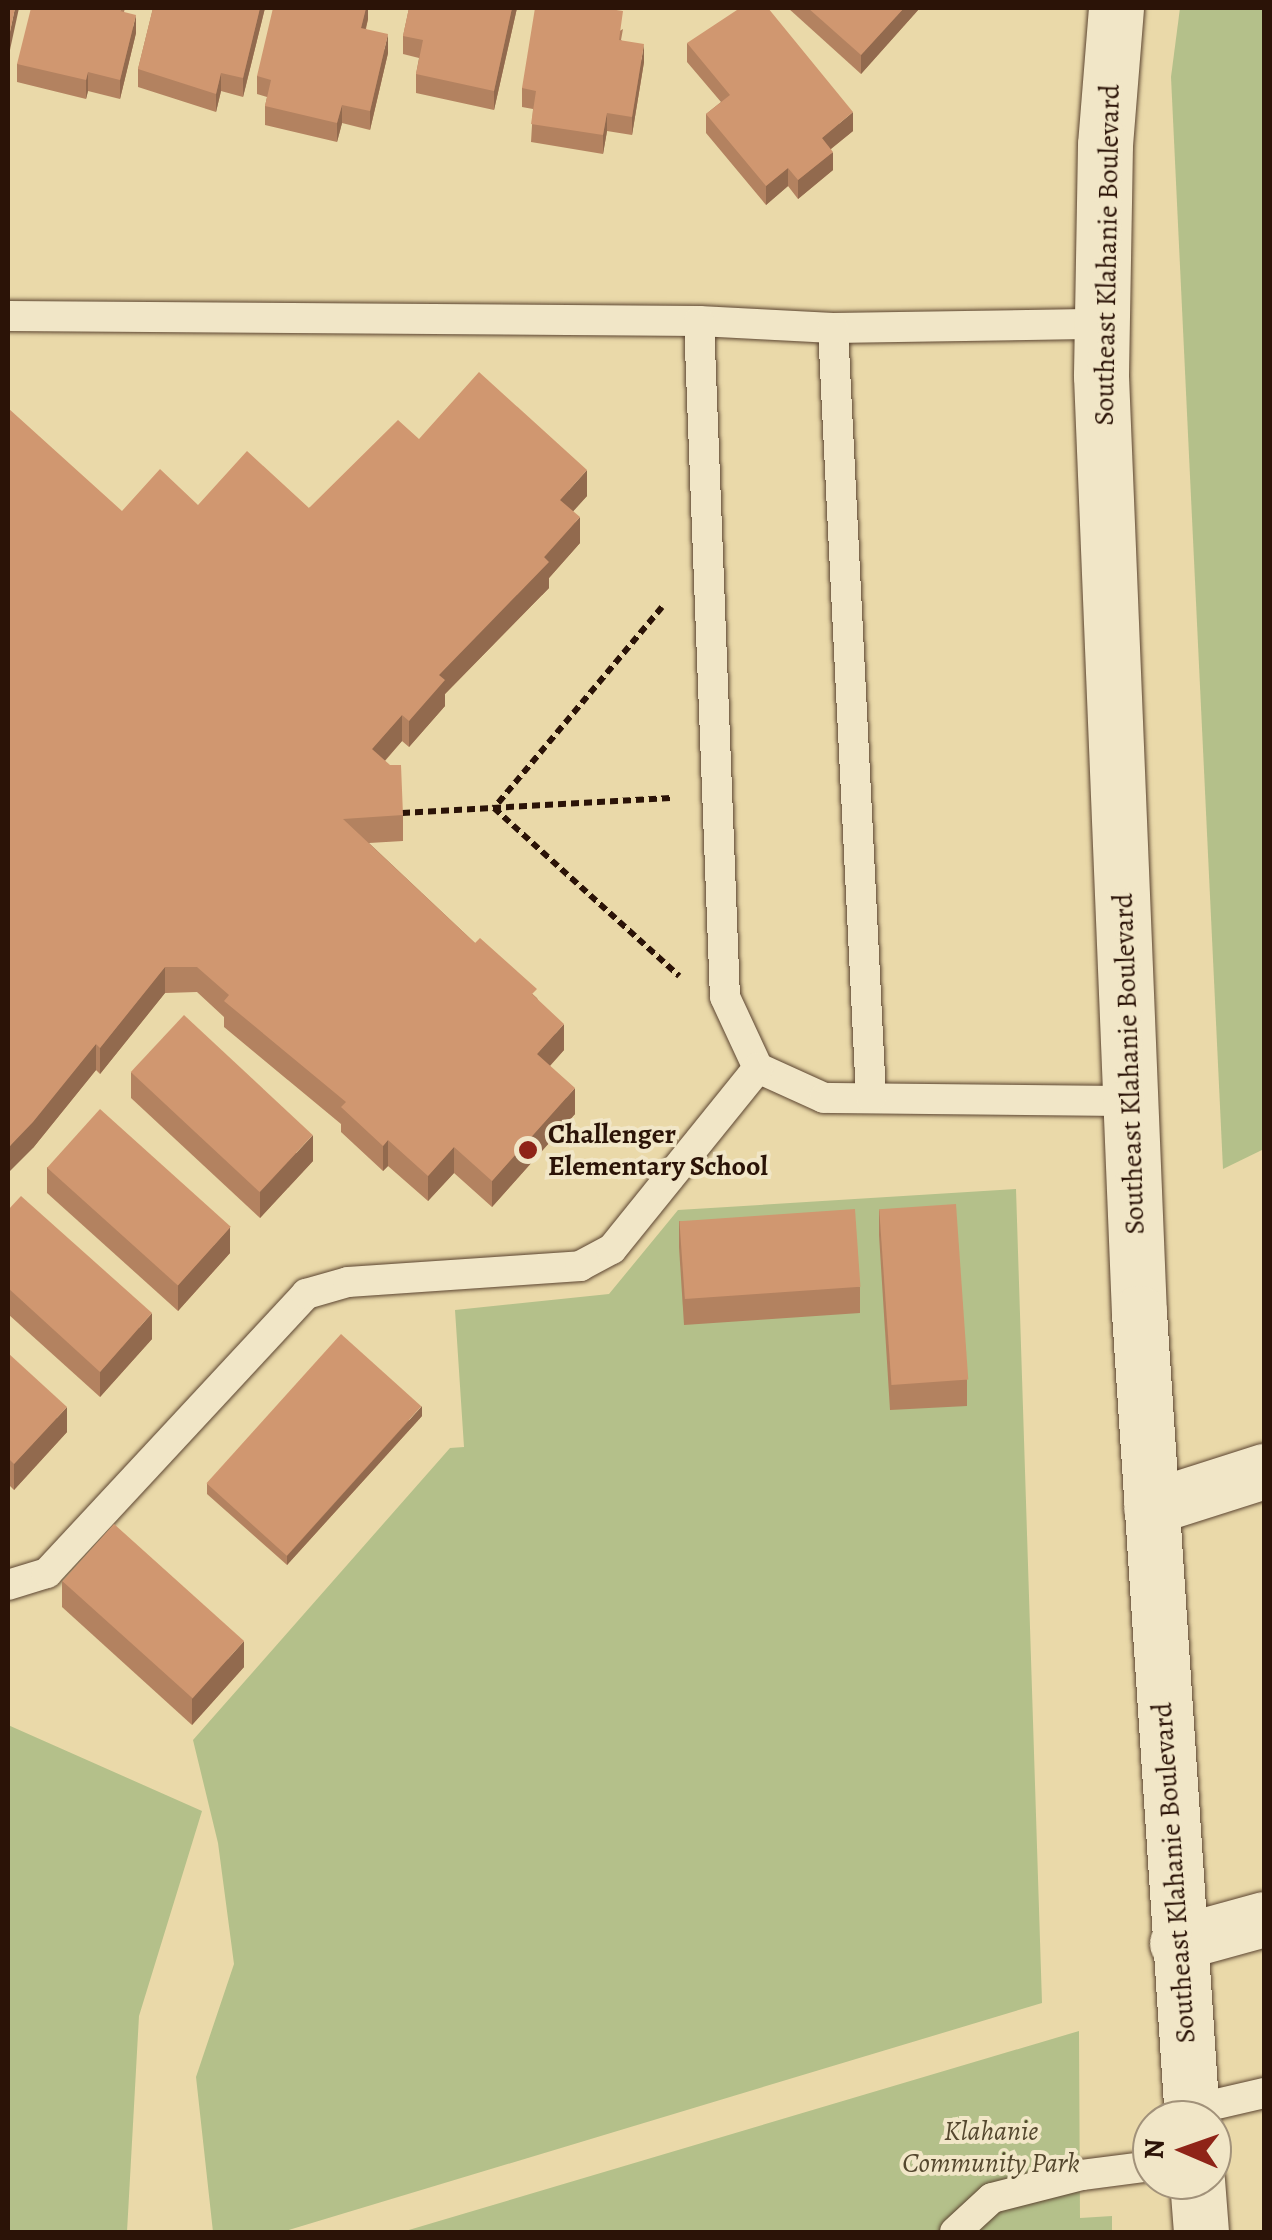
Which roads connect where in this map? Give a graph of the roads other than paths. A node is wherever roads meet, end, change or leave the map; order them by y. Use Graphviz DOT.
graph roads {
  1 [pos="1116,8"];
  2 [pos="8,316"];
  3 [pos="700,320"];
  4 [pos="1102,324"];
  5 [pos="833,328"];
  6 [pos="758,1068"];
  7 [pos="871,1098"];
  8 [pos="1130,1101"];
  9 [pos="1264,1471"];
  10 [pos="1151,1507"];
  11 [pos="8,1585"];
  12 [pos="1264,1919"];
  13 [pos="1176,1943"];
  14 [pos="1264,2094"];
  15 [pos="1190,2100"];
  16 [pos="1232,2103"];
  17 [pos="1132,2169"];
  18 [pos="1199,2200"];
  19 [pos="955,2232"];
  20 [pos="1201,2232"];
  1 -- 4 [label="street, Southeast Klahanie Boulevard"];
  2 -- 3 [label="lane"];
  3 -- 5 [label="lane"];
  3 -- 6 [label="lane"];
  4 -- 5 [label="lane"];
  4 -- 8 [label="street, Southeast Klahanie Boulevard"];
  5 -- 7 [label="lane"];
  6 -- 7 [label="lane"];
  6 -- 11 [label="lane"];
  7 -- 8 [label="lane"];
  8 -- 10 [label="street, Southeast Klahanie Boulevard"];
  9 -- 10 [label="street"];
  10 -- 13 [label="street, Southeast Klahanie Boulevard"];
  12 -- 13 [label="street"];
  13 -- 15 [label="street, Southeast Klahanie Boulevard"];
  14 -- 16 [label="lane"];
  17 -- 19 [label="lane"];
  18 -- 20 [label="street"];
}
